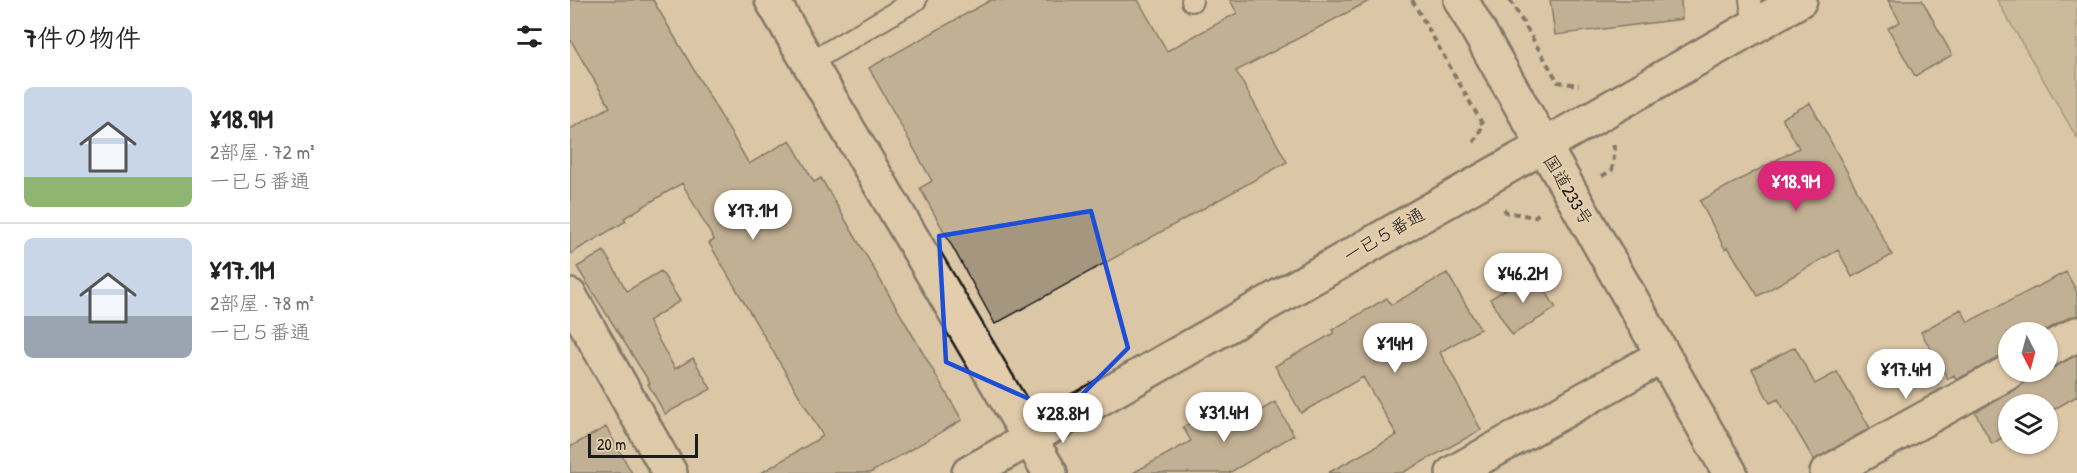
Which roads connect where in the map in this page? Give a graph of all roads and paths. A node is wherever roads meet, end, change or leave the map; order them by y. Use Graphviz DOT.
graph roads {
  1 [pos="772,0"];
  2 [pos="916,0"];
  3 [pos="1412,0"];
  4 [pos="1461,0"];
  5 [pos="1800,0"];
  6 [pos="1752,13"];
  7 [pos="809,63"];
  8 [pos="1542,147"];
  9 [pos="1485,177"];
  10 [pos="570,296"];
  11 [pos="2077,334"];
  12 [pos="2058,344"];
  13 [pos="1662,356"];
  14 [pos="1998,378"];
  15 [pos="1031,438"];
  16 [pos="670,473"];
  17 [pos="969,473"];
  18 [pos="1050,473"];
  19 [pos="1453,473"];
  20 [pos="1730,473"];
  21 [pos="1827,473"];
  1 -- 7 [label="main road"];
  2 -- 7 [label="lane"];
  3 -- 9 [label="path"];
  4 -- 8 [label="main road, 国道233号"];
  5 -- 6 [label="main road, 一已５番通"];
  6 -- 8 [label="main road, 一已５番通"];
  7 -- 15 [label="main road"];
  8 -- 9 [label="main road, 一已５番通"];
  8 -- 13 [label="main road, 国道233号"];
  9 -- 15 [label="main road, 一已５番通"];
  10 -- 16 [label="main road"];
  11 -- 12 [label="main road"];
  13 -- 19 [label="main road"];
  13 -- 20 [label="main road, 国道233号"];
  14 -- 21 [label="main road"];
  15 -- 17 [label="main road, 一已５番通"];
  15 -- 18 [label="main road"];
}
